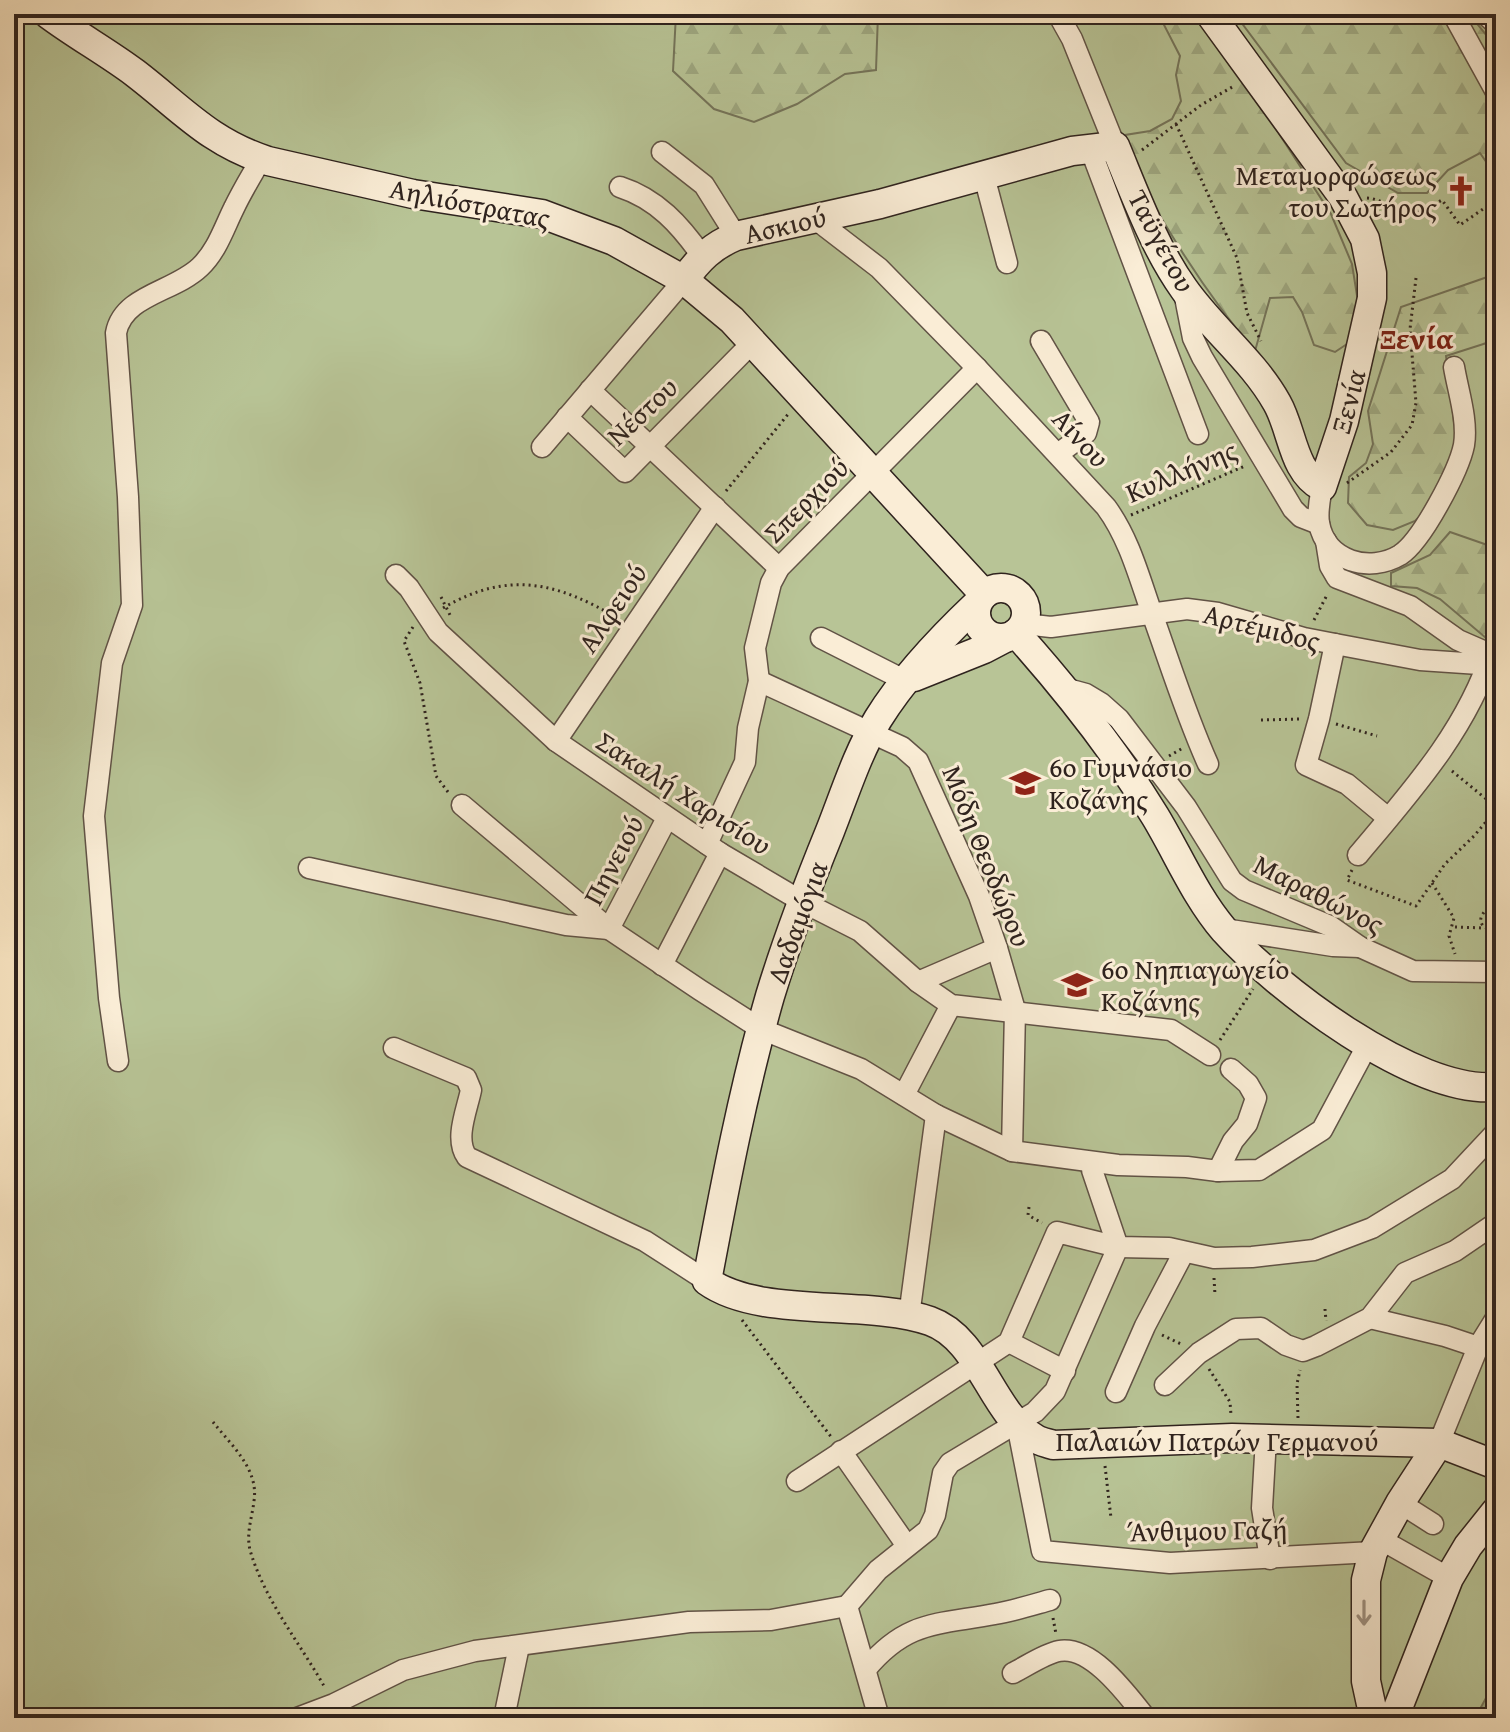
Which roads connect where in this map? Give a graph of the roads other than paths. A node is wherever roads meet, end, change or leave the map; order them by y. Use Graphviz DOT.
graph roads {
  1 [pos="48,14"];
  2 [pos="1058,14"];
  3 [pos="1210,14"];
  4 [pos="1453,14"];
  5 [pos="1485,14"];
  6 [pos="1496,24"];
  7 [pos="1496,92"];
  8 [pos="662,152"];
  9 [pos="1109,153"];
  10 [pos="261,159"];
  11 [pos="984,176"];
  12 [pos="620,187"];
  13 [pos="814,218"];
  14 [pos="736,236"];
  15 [pos="1160,246"];
  16 [pos="1130,255"];
  17 [pos="702,256"];
  18 [pos="1007,263"];
  19 [pos="684,280"];
  20 [pos="1183,288"];
  21 [pos="1041,341"];
  22 [pos="753,342"];
  23 [pos="1454,367"];
  24 [pos="977,368"];
  25 [pos="590,390"];
  26 [pos="567,417"];
  27 [pos="1198,434"];
  28 [pos="650,446"];
  29 [pos="542,447"];
  30 [pos="1058,454"];
  31 [pos="872,473"];
  32 [pos="1322,487"];
  33 [pos="715,507"];
  34 [pos="1322,532"];
  35 [pos="779,568"];
  36 [pos="396,575"];
  37 [pos="980,599"];
  38 [pos="1152,612"];
  39 [pos="1015,631"];
  40 [pos="821,638"];
  41 [pos="1335,644"];
  42 [pos="1494,648"];
  43 [pos="759,681"];
  44 [pos="906,681"];
  45 [pos="1064,688"];
  46 [pos="871,733"];
  47 [pos="556,741"];
  48 [pos="1208,764"];
  49 [pos="462,805"];
  50 [pos="667,818"];
  51 [pos="1388,818"];
  52 [pos="713,849"];
  53 [pos="1358,855"];
  54 [pos="309,868"];
  55 [pos="803,902"];
  56 [pos="609,929"];
  57 [pos="1224,929"];
  58 [pos="1360,947"];
  59 [pos="997,948"];
  60 [pos="662,965"];
  61 [pos="1484,971"];
  62 [pos="918,982"];
  63 [pos="951,1005"];
  64 [pos="1015,1010"];
  65 [pos="761,1029"];
  66 [pos="1368,1044"];
  67 [pos="394,1048"];
  68 [pos="1210,1055"];
  69 [pos="118,1061"];
  70 [pos="1231,1069"];
  71 [pos="1496,1087"];
  72 [pos="904,1095"];
  73 [pos="936,1115"];
  74 [pos="1496,1132"];
  75 [pos="1012,1151"];
  76 [pos="1092,1170"];
  77 [pos="1218,1171"];
  78 [pos="1496,1223"];
  79 [pos="1118,1247"];
  80 [pos="1184,1252"];
  81 [pos="714,1285"];
  82 [pos="909,1316"];
  83 [pos="1370,1318"];
  84 [pos="1496,1318"];
  85 [pos="1009,1342"];
  86 [pos="1478,1347"];
  87 [pos="976,1363"];
  88 [pos="1065,1371"];
  89 [pos="1165,1385"];
  90 [pos="1116,1392"];
  91 [pos="1017,1424"];
  92 [pos="1266,1438"];
  93 [pos="1439,1443"];
  94 [pos="841,1451"];
  95 [pos="1496,1465"];
  96 [pos="797,1481"];
  97 [pos="1400,1503"];
  98 [pos="1496,1511"];
  99 [pos="1433,1524"];
  100 [pos="907,1546"];
  101 [pos="1376,1546"];
  102 [pos="1270,1559"];
  103 [pos="1449,1578"];
  104 [pos="1050,1600"];
  105 [pos="847,1606"];
  106 [pos="519,1646"];
  107 [pos="866,1669"];
  108 [pos="1013,1673"];
  109 [pos="1387,1716"];
  110 [pos="297,1718"];
  111 [pos="504,1718"];
  112 [pos="879,1718"];
  113 [pos="1146,1718"];
  1 -- 10 [label="street, Αηλιόστρατας"];
  2 -- 9 [label="street, Ταϋγέτου"];
  3 -- 32 [label="street, Ξενία"];
  4 -- 7 [label="street"];
  5 -- 6 [label="street"];
  8 -- 14 [label="street"];
  9 -- 11 [label="street, Ασκιού"];
  9 -- 15 [label="street, Ταϋγέτου"];
  9 -- 16 [label="street"];
  10 -- 19 [label="street, Αηλιόστρατας"];
  10 -- 69 [label="street"];
  11 -- 13 [label="street, Ασκιού"];
  11 -- 18 [label="street"];
  12 -- 17 [label="street"];
  13 -- 14 [label="street, Ασκιού"];
  13 -- 24 [label="street, Αίνου"];
  14 -- 17 [label="street, Ασκιού"];
  15 -- 16 [label="street"];
  15 -- 20 [label="street, Ταϋγέτου"];
  16 -- 27 [label="street"];
  17 -- 19 [label="street, Ασκιού"];
  19 -- 22 [label="street, Αηλιόστρατας"];
  19 -- 25 [label="street, Ασκιού"];
  20 -- 32 [label="street, Ταϋγέτου"];
  20 -- 34 [label="street"];
  21 -- 30 [label="street"];
  22 -- 28 [label="street, Νέστου"];
  22 -- 31 [label="street, Αηλιόστρατας"];
  23 -- 34 [label="street"];
  24 -- 30 [label="street, Αίνου"];
  24 -- 31 [label="street, Σπερχιού"];
  25 -- 26 [label="street, Ασκιού"];
  25 -- 28 [label="street"];
  26 -- 28 [label="street, Νέστου"];
  26 -- 29 [label="street, Ασκιού"];
  28 -- 33 [label="street"];
  30 -- 38 [label="street, Αίνου"];
  31 -- 35 [label="street, Σπερχιού"];
  31 -- 37 [label="street, Αηλιόστρατας"];
  32 -- 34 [label="street, Ξενία"];
  33 -- 35 [label="street"];
  33 -- 47 [label="street, Αλφειού"];
  34 -- 42 [label="street"];
  35 -- 43 [label="street, Σπερχιού"];
  36 -- 47 [label="street, Σακαλή Χαρισίου"];
  37 -- 39 [label="street, Αηλιόστρατας"];
  37 -- 39 [label="street, Αηλιόστρατας"];
  37 -- 44 [label="street, Δαδαμόγια"];
  38 -- 39 [label="street, Αρτέμιδος"];
  38 -- 41 [label="street, Αρτέμιδος"];
  38 -- 48 [label="street, Αίνου"];
  39 -- 44 [label="street, Αρτέμιδος"];
  39 -- 45 [label="street, Αηλιόστρατας"];
  40 -- 44 [label="street"];
  41 -- 42 [label="street, Αρτέμιδος"];
  41 -- 51 [label="street"];
  42 -- 51 [label="street"];
  43 -- 46 [label="street, Μόδη Θεοδώρου"];
  43 -- 52 [label="street, Σπερχιού"];
  44 -- 46 [label="street, Δαδαμόγια"];
  45 -- 57 [label="street, Αηλιόστρατας"];
  45 -- 58 [label="street, Μαραθώνος"];
  46 -- 55 [label="street, Δαδαμόγια"];
  46 -- 59 [label="street, Μόδη Θεοδώρου"];
  47 -- 50 [label="street, Σακαλή Χαρισίου"];
  49 -- 56 [label="street"];
  50 -- 52 [label="street, Σακαλή Χαρισίου"];
  50 -- 56 [label="street, Πηνειού"];
  51 -- 53 [label="street"];
  52 -- 55 [label="street, Σακαλή Χαρισίου"];
  52 -- 60 [label="street, Σπερχιού"];
  54 -- 56 [label="street"];
  55 -- 62 [label="street, Σακαλή Χαρισίου"];
  55 -- 65 [label="street, Δαδαμόγια"];
  56 -- 60 [label="street"];
  57 -- 58 [label="street"];
  57 -- 66 [label="street, Αηλιόστρατας"];
  58 -- 61 [label="street, Μαραθώνος"];
  59 -- 62 [label="street"];
  59 -- 64 [label="street, Μόδη Θεοδώρου"];
  60 -- 65 [label="street"];
  62 -- 63 [label="street, Σακαλή Χαρισίου"];
  63 -- 64 [label="street"];
  63 -- 72 [label="street"];
  64 -- 68 [label="street"];
  64 -- 75 [label="street, Μόδη Θεοδώρου"];
  65 -- 72 [label="street"];
  65 -- 81 [label="street, Δαδαμόγια"];
  66 -- 71 [label="street, Αηλιόστρατας"];
  66 -- 77 [label="street"];
  67 -- 81 [label="street, Παλαιών Πατρών Γερμανού"];
  70 -- 77 [label="street"];
  72 -- 73 [label="street"];
  73 -- 75 [label="street"];
  73 -- 82 [label="street"];
  74 -- 80 [label="street"];
  75 -- 77 [label="street"];
  76 -- 79 [label="street"];
  78 -- 83 [label="street"];
  79 -- 80 [label="street"];
  79 -- 85 [label="street"];
  79 -- 88 [label="street"];
  80 -- 90 [label="street"];
  81 -- 82 [label="street, Παλαιών Πατρών Γερμανού"];
  82 -- 87 [label="street, Παλαιών Πατρών Γερμανού"];
  83 -- 86 [label="street"];
  83 -- 89 [label="street"];
  84 -- 86 [label="street"];
  85 -- 87 [label="street"];
  85 -- 88 [label="street"];
  86 -- 93 [label="street"];
  87 -- 91 [label="street, Παλαιών Πατρών Γερμανού"];
  87 -- 94 [label="street"];
  88 -- 91 [label="street"];
  91 -- 92 [label="street, Παλαιών Πατρών Γερμανού"];
  91 -- 100 [label="street"];
  91 -- 102 [label="street, Άνθιμου Γαζή"];
  92 -- 93 [label="street, Παλαιών Πατρών Γερμανού"];
  92 -- 102 [label="street"];
  93 -- 95 [label="street, Παλαιών Πατρών Γερμανού"];
  93 -- 97 [label="street"];
  94 -- 96 [label="street"];
  94 -- 100 [label="street"];
  97 -- 99 [label="street"];
  97 -- 101 [label="street"];
  98 -- 103 [label="street"];
  100 -- 105 [label="street"];
  101 -- 102 [label="street, Άνθιμου Γαζή"];
  101 -- 103 [label="street"];
  101 -- 109 [label="street, one-way"];
  103 -- 109 [label="street"];
  104 -- 107 [label="street"];
  105 -- 106 [label="street"];
  105 -- 107 [label="street"];
  106 -- 110 [label="street"];
  106 -- 111 [label="street"];
  107 -- 112 [label="street"];
  108 -- 113 [label="street"];
}
